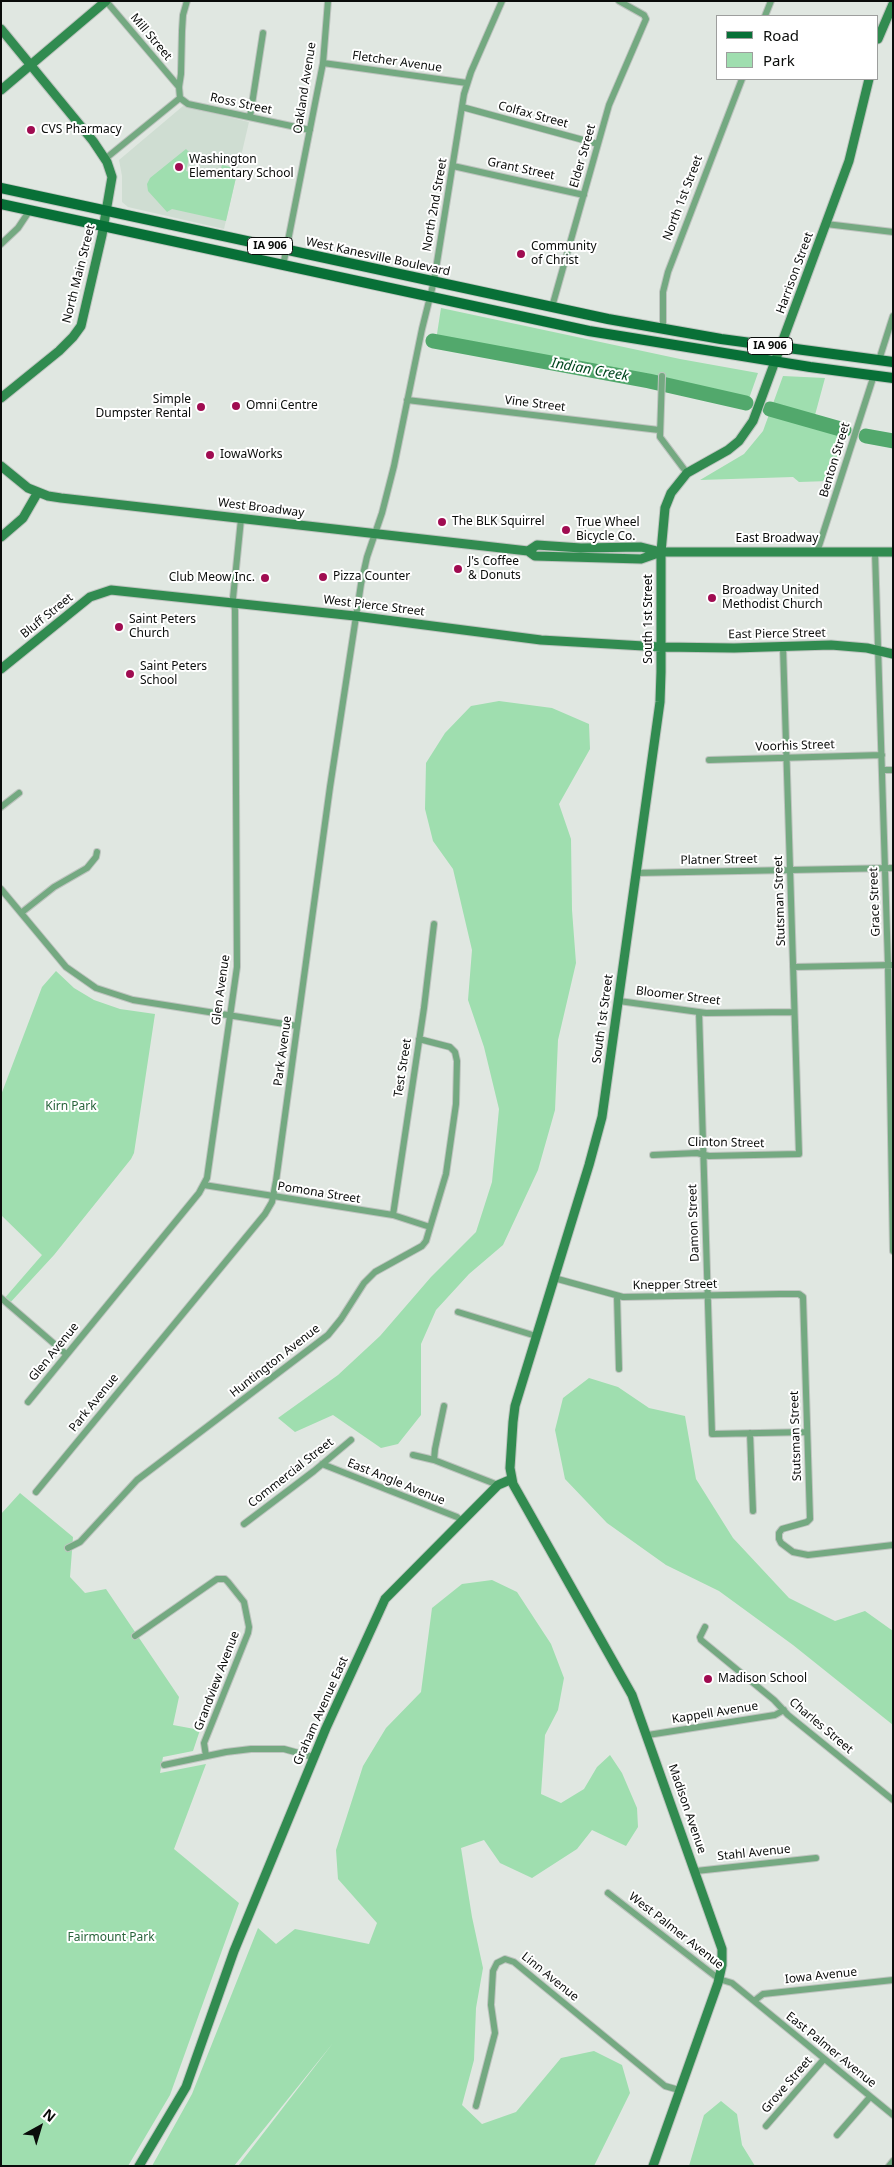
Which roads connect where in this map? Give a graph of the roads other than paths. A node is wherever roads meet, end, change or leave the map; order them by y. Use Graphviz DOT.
graph roads {
  1 [pos="106,1"];
  2 [pos="188,1"];
  3 [pos="328,1"];
  4 [pos="502,1"];
  5 [pos="619,1"];
  6 [pos="771,1"];
  7 [pos="893,4"];
  8 [pos="766,15"];
  9 [pos="1,29"];
  10 [pos="263,33"];
  11 [pos="879,38"];
  12 [pos="323,62"];
  13 [pos="31,65"];
  14 [pos="742,80"];
  15 [pos="869,80"];
  16 [pos="467,83"];
  17 [pos="178,87"];
  18 [pos="1,90"];
  19 [pos="180,98"];
  20 [pos="462,107"];
  21 [pos="250,117"];
  22 [pos="310,130"];
  23 [pos="598,144"];
  24 [pos="105,159"];
  25 [pos="453,166"];
  26 [pos="1,188"];
  27 [pos="584,195"];
  28 [pos="1,204"];
  29 [pos="30,210"];
  30 [pos="106,211"];
  31 [pos="826,224"];
  32 [pos="104,226"];
  33 [pos="893,232"];
  34 [pos="1,244"];
  35 [pos="286,250"];
  36 [pos="283,266"];
  37 [pos="434,282"];
  38 [pos="429,297"];
  39 [pos="552,307"];
  40 [pos="893,316"];
  41 [pos="663,329"];
  42 [pos="781,348"];
  43 [pos="879,360"];
  44 [pos="776,362"];
  45 [pos="893,362"];
  46 [pos="874,375"];
  47 [pos="662,376"];
  48 [pos="893,378"];
  49 [pos="1,398"];
  50 [pos="407,400"];
  51 [pos="659,430"];
  52 [pos="1,466"];
  53 [pos="687,473"];
  54 [pos="38,492"];
  55 [pos="241,519"];
  56 [pos="375,534"];
  57 [pos="1,537"];
  58 [pos="661,552"];
  59 [pos="817,552"];
  60 [pos="875,552"];
  61 [pos="893,552"];
  62 [pos="86,601"];
  63 [pos="234,604"];
  64 [pos="355,616"];
  65 [pos="662,647"];
  66 [pos="783,647"];
  67 [pos="878,650"];
  68 [pos="893,654"];
  69 [pos="1,670"];
  70 [pos="882,755"];
  71 [pos="786,758"];
  72 [pos="709,760"];
  73 [pos="882,770"];
  74 [pos="893,770"];
  75 [pos="18,793"];
  76 [pos="1,807"];
  77 [pos="96,852"];
  78 [pos="885,868"];
  79 [pos="893,868"];
  80 [pos="790,870"];
  81 [pos="636,873"];
  82 [pos="1,889"];
  83 [pos="21,913"];
  84 [pos="434,924"];
  85 [pos="891,965"];
  86 [pos="793,968"];
  87 [pos="619,1000"];
  88 [pos="699,1012"];
  89 [pos="794,1012"];
  90 [pos="230,1016"];
  91 [pos="297,1026"];
  92 [pos="419,1039"];
  93 [pos="799,1154"];
  94 [pos="653,1155"];
  95 [pos="704,1155"];
  96 [pos="204,1185"];
  97 [pos="273,1197"];
  98 [pos="393,1215"];
  99 [pos="430,1227"];
  100 [pos="893,1251"];
  101 [pos="554,1278"];
  102 [pos="799,1294"];
  103 [pos="617,1296"];
  104 [pos="708,1296"];
  105 [pos="1,1298"];
  106 [pos="458,1312"];
  107 [pos="536,1336"];
  108 [pos="66,1354"];
  109 [pos="619,1369"];
  110 [pos="28,1402"];
  111 [pos="444,1406"];
  112 [pos="807,1432"];
  113 [pos="750,1433"];
  114 [pos="351,1440"];
  115 [pos="413,1455"];
  116 [pos="434,1460"];
  117 [pos="322,1464"];
  118 [pos="512,1479"];
  119 [pos="498,1485"];
  120 [pos="36,1492"];
  121 [pos="518,1493"];
  122 [pos="753,1511"];
  123 [pos="462,1521"];
  124 [pos="244,1524"];
  125 [pos="893,1545"];
  126 [pos="68,1548"];
  127 [pos="705,1627"];
  128 [pos="135,1636"];
  129 [pos="784,1710"];
  130 [pos="648,1735"];
  131 [pos="206,1756"];
  132 [pos="314,1757"];
  133 [pos="164,1765"];
  134 [pos="893,1800"];
  135 [pos="816,1858"];
  136 [pos="696,1871"];
  137 [pos="608,1893"];
  138 [pos="719,1979"];
  139 [pos="893,1980"];
  140 [pos="754,2001"];
  141 [pos="824,2059"];
  142 [pos="679,2090"];
  143 [pos="870,2097"];
  144 [pos="476,2106"];
  145 [pos="893,2115"];
  146 [pos="766,2126"];
  147 [pos="837,2135"];
  148 [pos="893,2161"];
  149 [pos="139,2166"];
  150 [pos="653,2166"];
  151 [pos="888,2166"];
  1 -- 13 [label="main road"];
  1 -- 17 [label="street, Mill Street"];
  2 -- 17 [label="street"];
  3 -- 12 [label="street, Oakland Avenue"];
  4 -- 16 [label="street, North 2nd Street"];
  5 -- 23 [label="street, Elder Street"];
  6 -- 8 [label="street"];
  7 -- 11 [label="main road"];
  9 -- 13 [label="main road"];
  10 -- 21 [label="street"];
  12 -- 16 [label="street, Fletcher Avenue"];
  12 -- 22 [label="street, Oakland Avenue"];
  13 -- 18 [label="main road"];
  13 -- 24 [label="main road"];
  14 -- 41 [label="street, North 1st Street"];
  15 -- 31 [label="main road, Harrison Street"];
  16 -- 20 [label="street, North 2nd Street"];
  17 -- 19 [label="street"];
  19 -- 21 [label="street, Ross Street"];
  19 -- 24 [label="street"];
  20 -- 23 [label="street, Colfax Street"];
  20 -- 25 [label="street, North 2nd Street"];
  21 -- 22 [label="street, Ross Street"];
  22 -- 35 [label="street, Oakland Avenue"];
  23 -- 27 [label="street, Elder Street"];
  24 -- 30 [label="main road, North Main Street"];
  25 -- 27 [label="street, Grant Street"];
  25 -- 37 [label="street, North 2nd Street"];
  26 -- 30 [label="main road, West Kanesville Boulevard / IA 906"];
  27 -- 39 [label="street, Elder Street"];
  28 -- 29 [label="main road, IA 906"];
  29 -- 32 [label="main road, IA 906"];
  29 -- 34 [label="street"];
  30 -- 32 [label="main road, North Main Street"];
  30 -- 35 [label="main road, West Kanesville Boulevard / IA 906"];
  31 -- 33 [label="street"];
  31 -- 42 [label="main road, Harrison Street"];
  32 -- 36 [label="main road, IA 906"];
  32 -- 49 [label="main road, North Main Street"];
  35 -- 36 [label="street, Oakland Avenue"];
  35 -- 37 [label="main road, West Kanesville Boulevard / IA 906"];
  36 -- 38 [label="main road, IA 906"];
  37 -- 38 [label="street, North 2nd Street"];
  37 -- 39 [label="main road, West Kanesville Boulevard / IA 906"];
  38 -- 44 [label="main road, IA 906"];
  38 -- 50 [label="street, North 2nd Street"];
  39 -- 41 [label="main road, West Kanesville Boulevard / IA 906"];
  40 -- 43 [label="street"];
  41 -- 42 [label="main road, IA 906"];
  42 -- 43 [label="main road, IA 906"];
  42 -- 44 [label="main road, Harrison Street"];
  43 -- 45 [label="main road, IA 906"];
  44 -- 46 [label="main road, IA 906"];
  44 -- 53 [label="main road, Harrison Street"];
  46 -- 48 [label="main road, IA 906"];
  46 -- 59 [label="street, Benton Street"];
  47 -- 51 [label="street"];
  50 -- 51 [label="street, Vine Street"];
  50 -- 56 [label="street, North 2nd Street"];
  51 -- 53 [label="street"];
  52 -- 54 [label="main road, West Broadway"];
  53 -- 58 [label="main road"];
  54 -- 55 [label="main road, West Broadway"];
  54 -- 57 [label="main road"];
  55 -- 56 [label="main road, West Broadway"];
  55 -- 63 [label="street, Glen Avenue"];
  56 -- 58 [label="main road, West Broadway"];
  56 -- 64 [label="street, Park Avenue"];
  58 -- 59 [label="main road, East Broadway"];
  58 -- 65 [label="main road, South 1st Street"];
  59 -- 60 [label="main road, East Broadway"];
  60 -- 61 [label="main road, East Broadway"];
  60 -- 67 [label="street, Grace Street"];
  62 -- 63 [label="main road, West Pierce Street"];
  62 -- 69 [label="main road, Bluff Street"];
  63 -- 64 [label="main road, West Pierce Street"];
  63 -- 90 [label="street, Glen Avenue"];
  64 -- 65 [label="main road, West Pierce Street"];
  64 -- 91 [label="street, Park Avenue"];
  65 -- 66 [label="main road, East Pierce Street"];
  65 -- 81 [label="main road, South 1st Street"];
  66 -- 67 [label="main road, East Pierce Street"];
  66 -- 71 [label="street, Stutsman Street"];
  67 -- 68 [label="main road, East Pierce Street"];
  67 -- 70 [label="street, Grace Street"];
  70 -- 71 [label="street, Voorhis Street"];
  70 -- 73 [label="street, Grace Street"];
  71 -- 72 [label="street, Voorhis Street"];
  71 -- 80 [label="street, Stutsman Street"];
  73 -- 74 [label="street"];
  73 -- 78 [label="street, Grace Street"];
  75 -- 76 [label="street"];
  77 -- 83 [label="street"];
  78 -- 79 [label="street, Platner Street"];
  78 -- 80 [label="street, Platner Street"];
  78 -- 85 [label="street, Grace Street"];
  80 -- 81 [label="street, Platner Street"];
  80 -- 86 [label="street, Stutsman Street"];
  81 -- 87 [label="main road, South 1st Street"];
  82 -- 83 [label="street"];
  83 -- 90 [label="street"];
  84 -- 92 [label="street, Test Street"];
  85 -- 86 [label="street"];
  85 -- 100 [label="street, Grace Street"];
  86 -- 89 [label="street, Stutsman Street"];
  87 -- 88 [label="street, Bloomer Street"];
  87 -- 101 [label="main road, South 1st Street"];
  88 -- 89 [label="street, Bloomer Street"];
  88 -- 95 [label="street, Damon Street"];
  89 -- 93 [label="street, Stutsman Street"];
  90 -- 91 [label="street"];
  90 -- 96 [label="street, Glen Avenue"];
  91 -- 97 [label="street, Park Avenue"];
  92 -- 98 [label="street, Test Street"];
  92 -- 99 [label="street, Huntington Avenue"];
  93 -- 95 [label="street, Clinton Street"];
  94 -- 95 [label="street, Clinton Street"];
  95 -- 104 [label="street, Damon Street"];
  96 -- 97 [label="street, Pomona Street"];
  96 -- 108 [label="street, Glen Avenue"];
  97 -- 98 [label="street, Pomona Street"];
  97 -- 120 [label="street, Park Avenue"];
  98 -- 99 [label="street, Pomona Street"];
  99 -- 126 [label="street, Huntington Avenue"];
  101 -- 103 [label="street, Knepper Street"];
  101 -- 107 [label="main road, South 1st Street"];
  102 -- 104 [label="street, Knepper Street"];
  102 -- 112 [label="street, Stutsman Street"];
  103 -- 104 [label="street, Knepper Street"];
  103 -- 109 [label="street"];
  104 -- 113 [label="street, Damon Street"];
  105 -- 108 [label="street"];
  106 -- 107 [label="street"];
  107 -- 118 [label="main road, South 1st Street"];
  108 -- 110 [label="street, Glen Avenue"];
  111 -- 116 [label="street"];
  112 -- 113 [label="street"];
  112 -- 125 [label="street, Stutsman Street"];
  113 -- 122 [label="street"];
  114 -- 117 [label="street, Commercial Street"];
  115 -- 116 [label="street"];
  116 -- 119 [label="street"];
  117 -- 123 [label="street, East Angle Avenue"];
  117 -- 124 [label="street, Commercial Street"];
  118 -- 119 [label="main road, Graham Avenue East"];
  118 -- 121 [label="main road, Madison Avenue"];
  119 -- 121 [label="main road"];
  119 -- 123 [label="main road, Graham Avenue East"];
  121 -- 130 [label="main road, Madison Avenue"];
  123 -- 132 [label="main road, Graham Avenue East"];
  127 -- 129 [label="street, Charles Street"];
  128 -- 131 [label="street, Grandview Avenue"];
  129 -- 130 [label="street, Kappell Avenue"];
  129 -- 134 [label="street, Charles Street"];
  130 -- 136 [label="main road, Madison Avenue"];
  131 -- 132 [label="street"];
  131 -- 133 [label="street"];
  132 -- 149 [label="main road, Graham Avenue East"];
  135 -- 136 [label="street, Stahl Avenue"];
  136 -- 138 [label="main road, Madison Avenue"];
  137 -- 138 [label="street, West Palmer Avenue"];
  138 -- 140 [label="street, West Palmer Avenue"];
  138 -- 142 [label="main road, Madison Avenue"];
  139 -- 140 [label="street, Iowa Avenue"];
  140 -- 141 [label="street, East Palmer Avenue"];
  141 -- 143 [label="street, East Palmer Avenue"];
  141 -- 146 [label="street, Grove Street"];
  142 -- 144 [label="street, Linn Avenue"];
  142 -- 150 [label="main road, Madison Avenue"];
  143 -- 145 [label="street, East Palmer Avenue"];
  143 -- 147 [label="street"];
  148 -- 151 [label="street"];
}
